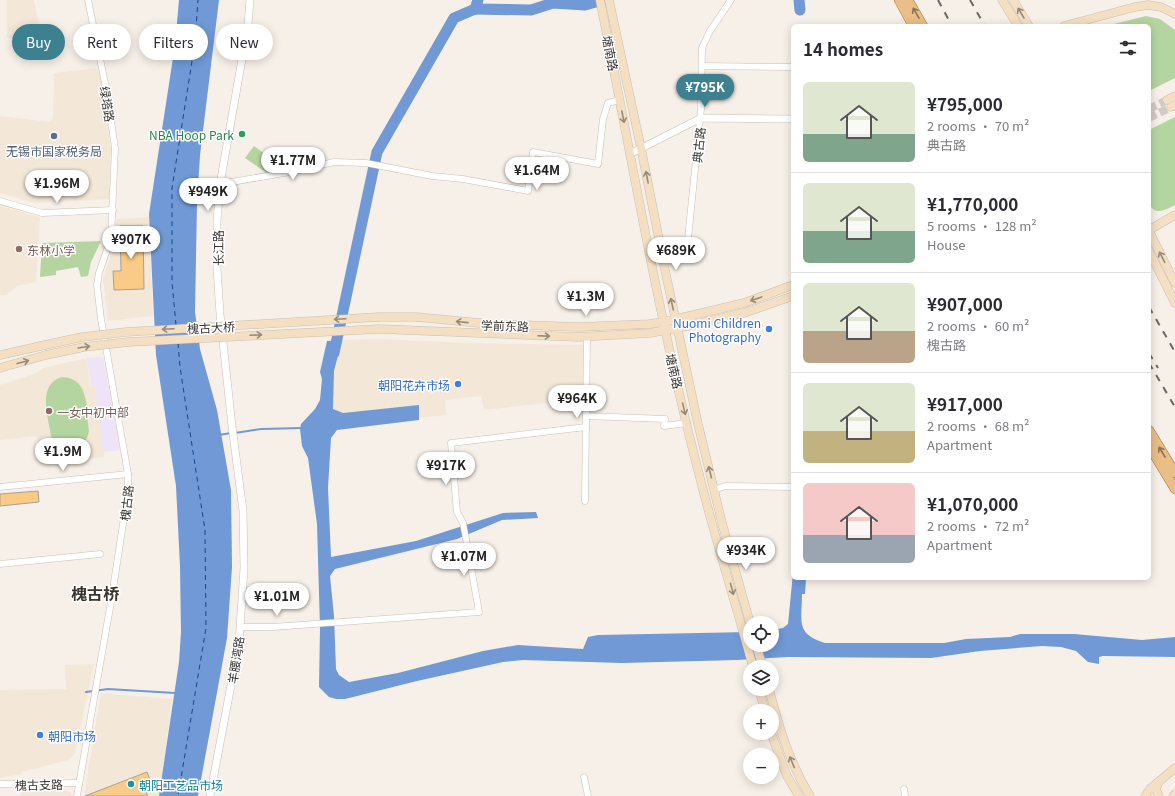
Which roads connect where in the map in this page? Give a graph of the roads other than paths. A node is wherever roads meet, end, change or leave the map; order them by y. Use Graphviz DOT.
graph roads {
  1 [pos="88,0"];
  2 [pos="250,0"];
  3 [pos="600,0"];
  4 [pos="609,0"];
  5 [pos="730,0"];
  6 [pos="899,0"];
  7 [pos="908,0"];
  8 [pos="1002,0"];
  9 [pos="1013,0"];
  10 [pos="1175,14"];
  11 [pos="912,24"];
  12 [pos="922,24"];
  13 [pos="1017,24"];
  14 [pos="1028,24"];
  15 [pos="1071,24"];
  16 [pos="703,66"];
  17 [pos="791,67"];
  18 [pos="620,100"];
  19 [pos="701,118"];
  20 [pos="791,119"];
  21 [pos="641,148"];
  22 [pos="630,154"];
  23 [pos="220,184"];
  24 [pos="0,201"];
  25 [pos="113,210"];
  26 [pos="1175,215"];
  27 [pos="1151,229"];
  28 [pos="1151,234"];
  29 [pos="687,249"];
  30 [pos="1151,255"];
  31 [pos="1175,283"];
  32 [pos="791,286"];
  33 [pos="791,297"];
  34 [pos="1175,303"];
  35 [pos="379,317"];
  36 [pos="664,322"];
  37 [pos="379,329"];
  38 [pos="677,329"];
  39 [pos="666,331"];
  40 [pos="587,337"];
  41 [pos="0,356"];
  42 [pos="0,368"];
  43 [pos="586,416"];
  44 [pos="687,423"];
  45 [pos="232,426"];
  46 [pos="586,427"];
  47 [pos="1151,433"];
  48 [pos="1151,449"];
  49 [pos="1175,473"];
  50 [pos="128,474"];
  51 [pos="0,487"];
  52 [pos="791,487"];
  53 [pos="1175,489"];
  54 [pos="714,490"];
  55 [pos="585,501"];
  56 [pos="100,554"];
  57 [pos="0,564"];
  58 [pos="748,616"];
  59 [pos="240,627"];
  60 [pos="751,660"];
  61 [pos="771,696"];
  62 [pos="774,740"];
  63 [pos="1175,768"];
  64 [pos="584,777"];
  65 [pos="1158,782"];
  66 [pos="79,783"];
  67 [pos="0,784"];
  68 [pos="904,789"];
  69 [pos="1175,794"];
  70 [pos="77,796"];
  71 [pos="210,796"];
  72 [pos="588,796"];
  73 [pos="799,796"];
  74 [pos="810,796"];
  75 [pos="906,796"];
  76 [pos="1144,796"];
  77 [pos="1159,796"];
  78 [pos="1173,796"];
  1 -- 25 [label="street, 绿塔路"];
  2 -- 23 [label="street, 长江路"];
  3 -- 18 [label="main road, 塘南路"];
  4 -- 21 [label="main road, 塘南路"];
  5 -- 16 [label="street, 典古路"];
  6 -- 11 [label="main road"];
  12 -- 7 [label="main road, one-way"];
  8 -- 13 [label="main road"];
  14 -- 9 [label="main road, one-way"];
  10 -- 15 [label="main road"];
  16 -- 17 [label="street"];
  16 -- 19 [label="street, 典古路"];
  18 -- 22 [label="main road, 塘南路, one-way"];
  18 -- 23 [label="street"];
  19 -- 20 [label="street"];
  19 -- 21 [label="street"];
  19 -- 29 [label="street, 典古路"];
  21 -- 22 [label="street"];
  38 -- 21 [label="main road, 塘南路, one-way"];
  22 -- 36 [label="main road, 塘南路"];
  23 -- 45 [label="street, 长江路"];
  24 -- 25 [label="street"];
  25 -- 50 [label="street, 槐古路"];
  26 -- 27 [label="main road"];
  31 -- 28 [label="main road, one-way"];
  30 -- 34 [label="main road"];
  32 -- 36 [label="main road, 学前东路, one-way"];
  33 -- 38 [label="main road, 学前东路"];
  36 -- 35 [label="main road, 学前东路, one-way"];
  35 -- 41 [label="main road, 槐古大桥, one-way, bridge"];
  36 -- 39 [label="main road, 塘南路"];
  37 -- 40 [label="main road, 学前东路, one-way"];
  42 -- 37 [label="main road, 槐古大桥, one-way, bridge"];
  38 -- 39 [label="main road, 学前东路"];
  54 -- 38 [label="main road, 塘南路, one-way"];
  39 -- 40 [label="main road, 学前东路"];
  39 -- 44 [label="main road, 塘南路, one-way"];
  40 -- 43 [label="street"];
  43 -- 44 [label="street"];
  43 -- 46 [label="street"];
  44 -- 60 [label="main road, 塘南路, one-way"];
  45 -- 59 [label="street, 羊腰湾路"];
  46 -- 55 [label="street"];
  46 -- 59 [label="street"];
  49 -- 47 [label="main road, one-way"];
  48 -- 53 [label="main road"];
  50 -- 51 [label="street"];
  50 -- 66 [label="street, 槐古路"];
  52 -- 54 [label="street"];
  54 -- 58 [label="main road, 塘南路"];
  56 -- 57 [label="street"];
  59 -- 71 [label="street, 羊腰湾路"];
  74 -- 61 [label="main road, one-way"];
  62 -- 73 [label="main road"];
  63 -- 65 [label="main road"];
  64 -- 72 [label="street"];
  65 -- 76 [label="main road"];
  65 -- 77 [label="main road"];
  66 -- 67 [label="street, 槐古支路"];
  66 -- 70 [label="street, 槐古路"];
  68 -- 75 [label="street"];
  69 -- 78 [label="main road"];
}
